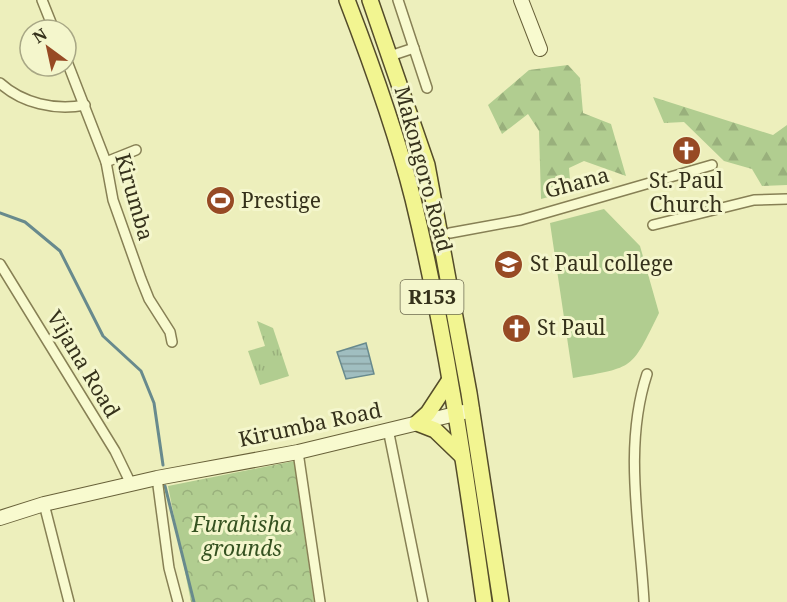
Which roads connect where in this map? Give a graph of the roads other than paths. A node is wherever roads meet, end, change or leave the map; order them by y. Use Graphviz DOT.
graph roads {
  1 [pos="42,0"];
  2 [pos="347,0"];
  3 [pos="370,0"];
  4 [pos="398,0"];
  5 [pos="521,0"];
  6 [pos="49,18"];
  7 [pos="414,48"];
  8 [pos="540,49"];
  9 [pos="390,56"];
  10 [pos="74,78"];
  11 [pos="0,83"];
  12 [pos="427,88"];
  13 [pos="85,105"];
  14 [pos="136,150"];
  15 [pos="106,162"];
  16 [pos="712,165"];
  17 [pos="787,199"];
  18 [pos="653,225"];
  19 [pos="450,233"];
  20 [pos="0,264"];
  21 [pos="172,342"];
  22 [pos="647,374"];
  23 [pos="449,381"];
  24 [pos="472,410"];
  25 [pos="455,413"];
  26 [pos="417,423"];
  27 [pos="388,429"];
  28 [pos="298,452"];
  29 [pos="462,456"];
  30 [pos="157,478"];
  31 [pos="131,484"];
  32 [pos="44,504"];
  33 [pos="0,518"];
  34 [pos="69,602"];
  35 [pos="178,602"];
  36 [pos="320,602"];
  37 [pos="423,602"];
  38 [pos="484,602"];
  39 [pos="501,602"];
  40 [pos="644,602"];
  1 -- 6 [label="street"];
  2 -- 23 [label="main road, Makongoro Road / R153"];
  3 -- 9 [label="main road, Makongoro Road / R153"];
  4 -- 7 [label="street"];
  5 -- 8 [label="main road"];
  7 -- 9 [label="street"];
  7 -- 12 [label="street"];
  9 -- 24 [label="main road, Makongoro Road / R153"];
  10 -- 13 [label="street, Kirumba"];
  11 -- 13 [label="street"];
  13 -- 15 [label="street, Kirumba"];
  14 -- 15 [label="street"];
  15 -- 21 [label="street, Kirumba"];
  16 -- 19 [label="street, Ghana"];
  17 -- 18 [label="street"];
  20 -- 31 [label="street, Vijana Road"];
  22 -- 40 [label="street"];
  23 -- 25 [label="main road, Makongoro Road / R153"];
  23 -- 26 [label="main road"];
  24 -- 25 [label="main road, Kirumba Road"];
  24 -- 39 [label="main road, Makongoro Road / R153"];
  25 -- 26 [label="main road, Kirumba Road"];
  25 -- 29 [label="main road, Makongoro Road / R153"];
  26 -- 27 [label="main road, Kirumba Road"];
  26 -- 29 [label="main road"];
  27 -- 28 [label="main road, Kirumba Road"];
  27 -- 37 [label="street"];
  28 -- 30 [label="main road, Kirumba Road"];
  28 -- 36 [label="street"];
  29 -- 38 [label="main road, Makongoro Road / R153"];
  30 -- 31 [label="main road, Kirumba Road"];
  30 -- 35 [label="street"];
  31 -- 32 [label="main road, Kirumba Road"];
  32 -- 33 [label="main road, Kirumba Road"];
  32 -- 34 [label="street"];
}
